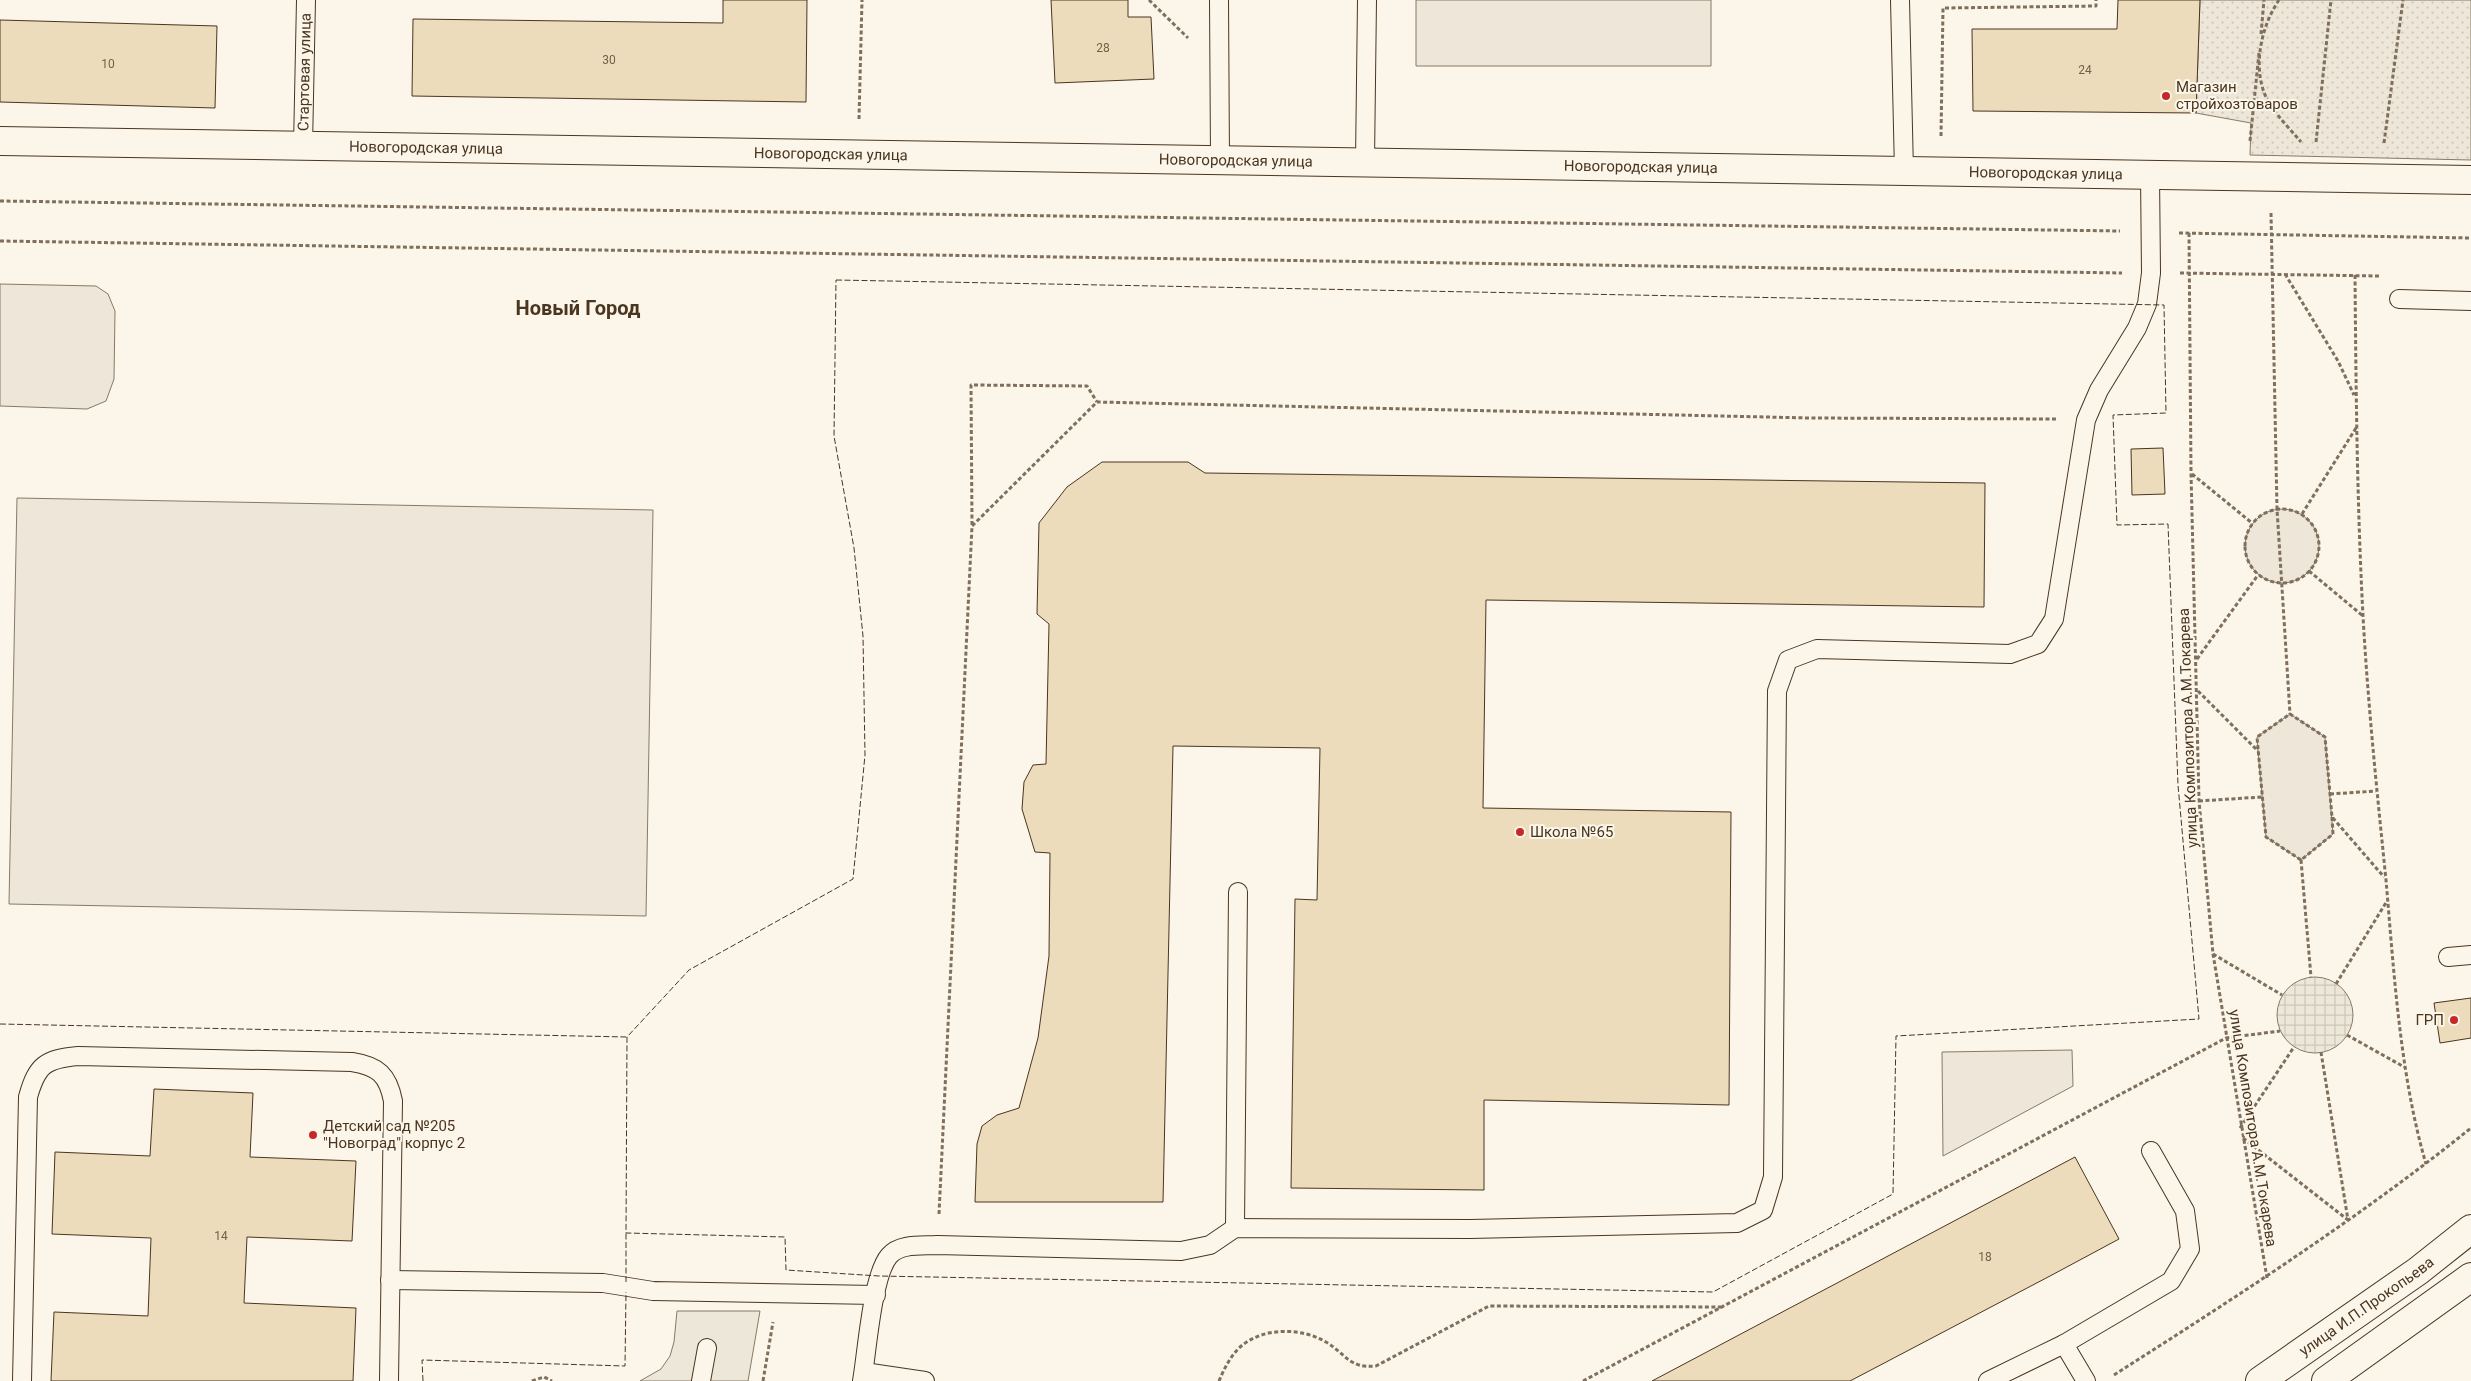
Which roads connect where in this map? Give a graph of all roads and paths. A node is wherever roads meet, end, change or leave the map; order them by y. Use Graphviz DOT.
graph roads {
  1 [pos="306,0"];
  2 [pos="862,0"];
  3 [pos="1149,0"];
  4 [pos="1219,0"];
  5 [pos="1367,0"];
  6 [pos="1900,0"];
  7 [pos="2096,0"];
  8 [pos="2264,0"];
  9 [pos="2279,0"];
  10 [pos="2330,0"];
  11 [pos="2403,0"];
  12 [pos="1189,41"];
  13 [pos="2260,42"];
  14 [pos="859,123"];
  15 [pos="0,141"];
  16 [pos="2302,143"];
  17 [pos="1941,144"];
  18 [pos="303,146"];
  19 [pos="2250,147"];
  20 [pos="2316,148"];
  21 [pos="2383,149"];
  22 [pos="1220,159"];
  23 [pos="1365,161"];
  24 [pos="1904,171"];
  25 [pos="2150,174"];
  26 [pos="2471,180"];
  27 [pos="0,201"];
  28 [pos="2150,231"];
  29 [pos="2189,233"];
  30 [pos="2271,234"];
  31 [pos="2471,238"];
  32 [pos="0,241"];
  33 [pos="2151,273"];
  34 [pos="2190,273"];
  35 [pos="2272,274"];
  36 [pos="2285,274"];
  37 [pos="2399,299"];
  38 [pos="2471,301"];
  39 [pos="2356,398"];
  40 [pos="1097,402"];
  41 [pos="2086,420"];
  42 [pos="2357,427"];
  43 [pos="2192,473"];
  44 [pos="2277,509"];
  45 [pos="2302,514"];
  46 [pos="2252,523"];
  47 [pos="972,526"];
  48 [pos="2308,571"];
  49 [pos="2258,574"];
  50 [pos="2281,583"];
  51 [pos="2363,616"];
  52 [pos="2197,659"];
  53 [pos="2198,691"];
  54 [pos="2290,714"];
  55 [pos="2258,751"];
  56 [pos="2376,791"];
  57 [pos="2330,794"];
  58 [pos="2262,797"];
  59 [pos="2200,801"];
  60 [pos="2332,817"];
  61 [pos="2301,860"];
  62 [pos="2385,878"];
  63 [pos="1238,892"];
  64 [pos="2387,900"];
  65 [pos="2213,954"];
  66 [pos="2471,955"];
  67 [pos="2448,957"];
  68 [pos="2311,977"];
  69 [pos="2336,984"];
  70 [pos="2282,995"];
  71 [pos="2280,1031"];
  72 [pos="2347,1034"];
  73 [pos="2226,1038"];
  74 [pos="2294,1047"];
  75 [pos="2321,1052"];
  76 [pos="2406,1068"];
  77 [pos="2240,1128"];
  78 [pos="2471,1128"];
  79 [pos="2242,1137"];
  80 [pos="2151,1152"];
  81 [pos="2426,1164"];
  82 [pos="2348,1220"];
  83 [pos="1235,1228"];
  84 [pos="2471,1229"];
  85 [pos="937,1245"];
  86 [pos="2471,1277"];
  87 [pos="2267,1278"];
  88 [pos="390,1280"];
  89 [pos="778,1292"];
  90 [pos="876,1295"];
  91 [pos="1722,1307"];
  92 [pos="2064,1344"];
  93 [pos="707,1348"];
  94 [pos="863,1376"];
  95 [pos="699,1380"];
  96 [pos="22,1381"];
  97 [pos="388,1381"];
  98 [pos="532,1381"];
  99 [pos="552,1381"];
  100 [pos="763,1381"];
  101 [pos="925,1381"];
  102 [pos="1219,1381"];
  103 [pos="1583,1381"];
  104 [pos="1988,1381"];
  105 [pos="2086,1381"];
  106 [pos="2106,1381"];
  107 [pos="2260,1381"];
  108 [pos="2326,1381"];
  1 -- 18 [label="lane, Стартовая улица"];
  2 -- 14 [label="path"];
  3 -- 12 [label="path"];
  4 -- 22 [label="lane"];
  5 -- 23 [label="lane"];
  6 -- 24 [label="lane"];
  7 -- 17 [label="path"];
  8 -- 13 [label="path"];
  9 -- 13 [label="path"];
  10 -- 20 [label="path"];
  11 -- 21 [label="path"];
  13 -- 16 [label="path"];
  13 -- 19 [label="path"];
  15 -- 18 [label="street, Новогородская улица"];
  18 -- 22 [label="street, Новогородская улица"];
  22 -- 23 [label="street, Новогородская улица"];
  23 -- 24 [label="street, Новогородская улица"];
  24 -- 25 [label="street, Новогородская улица"];
  25 -- 26 [label="street, Новогородская улица"];
  25 -- 28 [label="lane"];
  27 -- 28 [label="path"];
  28 -- 29 [label="path"];
  28 -- 33 [label="lane"];
  29 -- 30 [label="path"];
  29 -- 34 [label="path, улица Композитора А.М.Токарева"];
  30 -- 31 [label="path"];
  30 -- 35 [label="path"];
  32 -- 33 [label="path"];
  33 -- 34 [label="path"];
  33 -- 41 [label="lane"];
  34 -- 35 [label="path"];
  34 -- 43 [label="path, улица Композитора А.М.Токарева"];
  35 -- 36 [label="path"];
  35 -- 44 [label="path"];
  36 -- 39 [label="path"];
  36 -- 39 [label="path"];
  37 -- 38 [label="lane"];
  39 -- 42 [label="path"];
  40 -- 41 [label="path"];
  40 -- 47 [label="path"];
  40 -- 47 [label="path"];
  41 -- 83 [label="lane"];
  42 -- 45 [label="path"];
  42 -- 51 [label="path"];
  43 -- 46 [label="path"];
  43 -- 52 [label="path, улица Композитора А.М.Токарева"];
  44 -- 45 [label="path"];
  44 -- 46 [label="path"];
  44 -- 50 [label="path"];
  45 -- 48 [label="path"];
  46 -- 49 [label="path"];
  47 -- 85 [label="path"];
  48 -- 50 [label="path"];
  48 -- 51 [label="path"];
  49 -- 50 [label="path"];
  49 -- 52 [label="path"];
  50 -- 54 [label="path"];
  51 -- 56 [label="path"];
  52 -- 53 [label="path, улица Композитора А.М.Токарева"];
  53 -- 55 [label="path"];
  53 -- 59 [label="path, улица Композитора А.М.Токарева"];
  54 -- 55 [label="path"];
  54 -- 57 [label="path"];
  55 -- 58 [label="path"];
  56 -- 57 [label="path"];
  56 -- 62 [label="path"];
  57 -- 60 [label="path"];
  58 -- 59 [label="path"];
  58 -- 61 [label="path"];
  59 -- 65 [label="path, улица Композитора А.М.Токарева"];
  60 -- 61 [label="path"];
  60 -- 62 [label="path"];
  61 -- 68 [label="path"];
  62 -- 64 [label="path"];
  63 -- 83 [label="lane"];
  64 -- 69 [label="path"];
  64 -- 76 [label="path"];
  65 -- 70 [label="path"];
  65 -- 73 [label="path, улица Композитора А.М.Токарева"];
  66 -- 67 [label="lane"];
  71 -- 73 [label="path"];
  72 -- 76 [label="path"];
  73 -- 77 [label="path, улица Композитора А.М.Токарева"];
  73 -- 91 [label="path"];
  74 -- 77 [label="path"];
  75 -- 82 [label="path"];
  76 -- 81 [label="path"];
  77 -- 79 [label="path, улица Композитора А.М.Токарева"];
  78 -- 81 [label="path"];
  79 -- 82 [label="path"];
  79 -- 87 [label="path, улица Композитора А.М.Токарева"];
  80 -- 92 [label="lane"];
  81 -- 82 [label="path"];
  82 -- 87 [label="path"];
  83 -- 85 [label="lane"];
  84 -- 107 [label="street, улица И.П.Прокопьева"];
  85 -- 90 [label="lane"];
  86 -- 108 [label="street"];
  87 -- 106 [label="path"];
  88 -- 89 [label="lane"];
  88 -- 96 [label="lane"];
  88 -- 97 [label="lane"];
  89 -- 90 [label="lane"];
  89 -- 100 [label="path"];
  90 -- 94 [label="lane"];
  91 -- 102 [label="path"];
  91 -- 103 [label="path"];
  92 -- 104 [label="lane"];
  92 -- 105 [label="lane"];
  93 -- 95 [label="lane"];
  94 -- 101 [label="lane"];
  98 -- 99 [label="path"];
}
